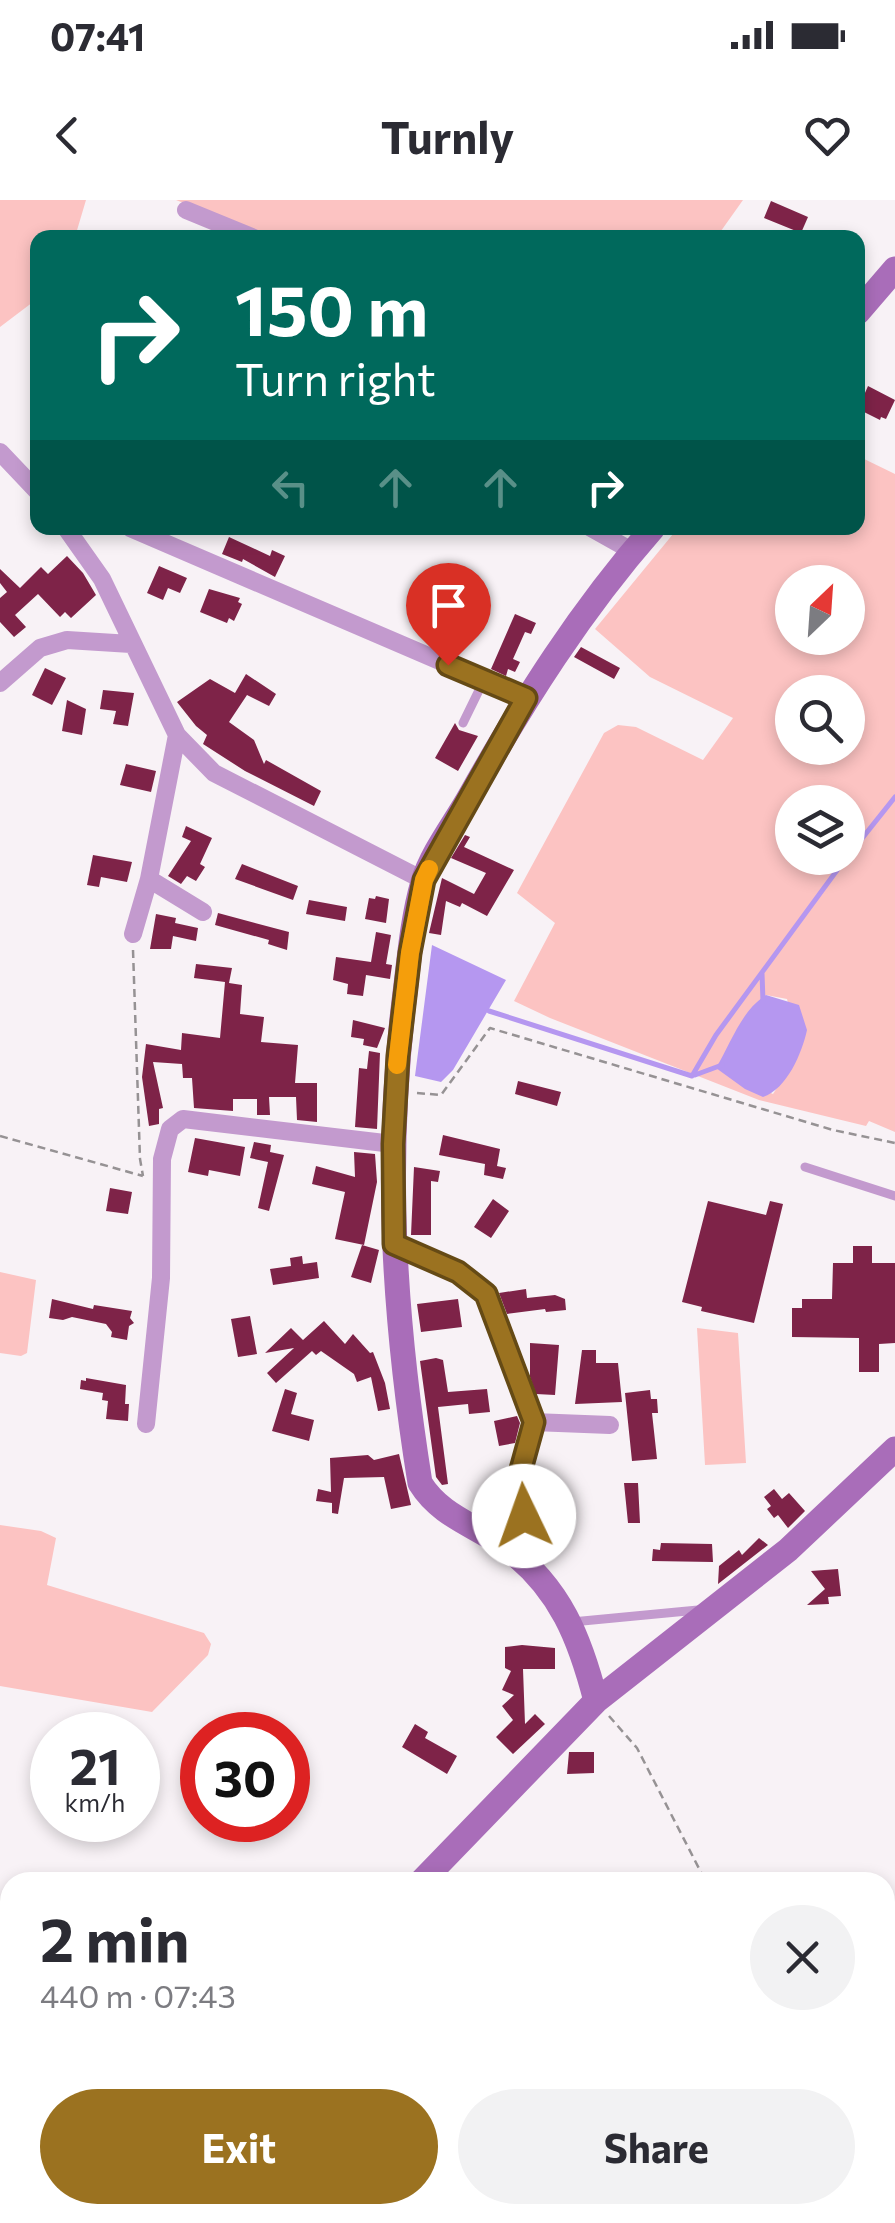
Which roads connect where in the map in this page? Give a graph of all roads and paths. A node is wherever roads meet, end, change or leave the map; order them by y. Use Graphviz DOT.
graph roads {
  1 [pos="186,210"];
  2 [pos="235,230"];
  3 [pos="895,269"];
  4 [pos="865,304"];
  5 [pos="0,452"];
  6 [pos="30,484"];
  7 [pos="74,535"];
  8 [pos="146,535"];
  9 [pos="603,535"];
  10 [pos="647,535"];
  11 [pos="632,552"];
  12 [pos="131,644"];
  13 [pos="484,680"];
  14 [pos="0,684"];
  15 [pos="526,698"];
  16 [pos="463,724"];
  17 [pos="177,735"];
  18 [pos="149,879"];
  19 [pos="424,880"];
  20 [pos="202,912"];
  21 [pos="132,934"];
  22 [pos="396,1090"];
  23 [pos="0,1136"];
  24 [pos="895,1142"];
  25 [pos="393,1144"];
  26 [pos="805,1167"];
  27 [pos="895,1196"];
  28 [pos="394,1244"];
  29 [pos="534,1422"];
  30 [pos="146,1424"];
  31 [pos="610,1425"];
  32 [pos="895,1450"];
  33 [pos="506,1548"];
  34 [pos="711,1609"];
  35 [pos="572,1622"];
  36 [pos="596,1701"];
  37 [pos="431,1872"];
  38 [pos="701,1872"];
  1 -- 2 [label="street"];
  3 -- 4 [label="street"];
  5 -- 6 [label="street"];
  7 -- 12 [label="street"];
  8 -- 13 [label="street"];
  9 -- 11 [label="street"];
  10 -- 11 [label="street"];
  11 -- 15 [label="street"];
  12 -- 14 [label="street"];
  12 -- 17 [label="street"];
  13 -- 15 [label="street"];
  13 -- 16 [label="lane"];
  15 -- 19 [label="street"];
  17 -- 18 [label="street"];
  17 -- 19 [label="street"];
  18 -- 20 [label="street"];
  18 -- 21 [label="street"];
  19 -- 22 [label="street"];
  21 -- 23 [label="path"];
  22 -- 24 [label="path"];
  22 -- 25 [label="street"];
  25 -- 28 [label="street"];
  25 -- 30 [label="street"];
  26 -- 27 [label="lane"];
  28 -- 29 [label="street"];
  28 -- 33 [label="street"];
  29 -- 31 [label="street"];
  29 -- 33 [label="street"];
  32 -- 34 [label="street"];
  33 -- 35 [label="street"];
  34 -- 35 [label="lane"];
  34 -- 36 [label="street"];
  35 -- 36 [label="street"];
  36 -- 37 [label="street"];
  36 -- 38 [label="path"];
}
